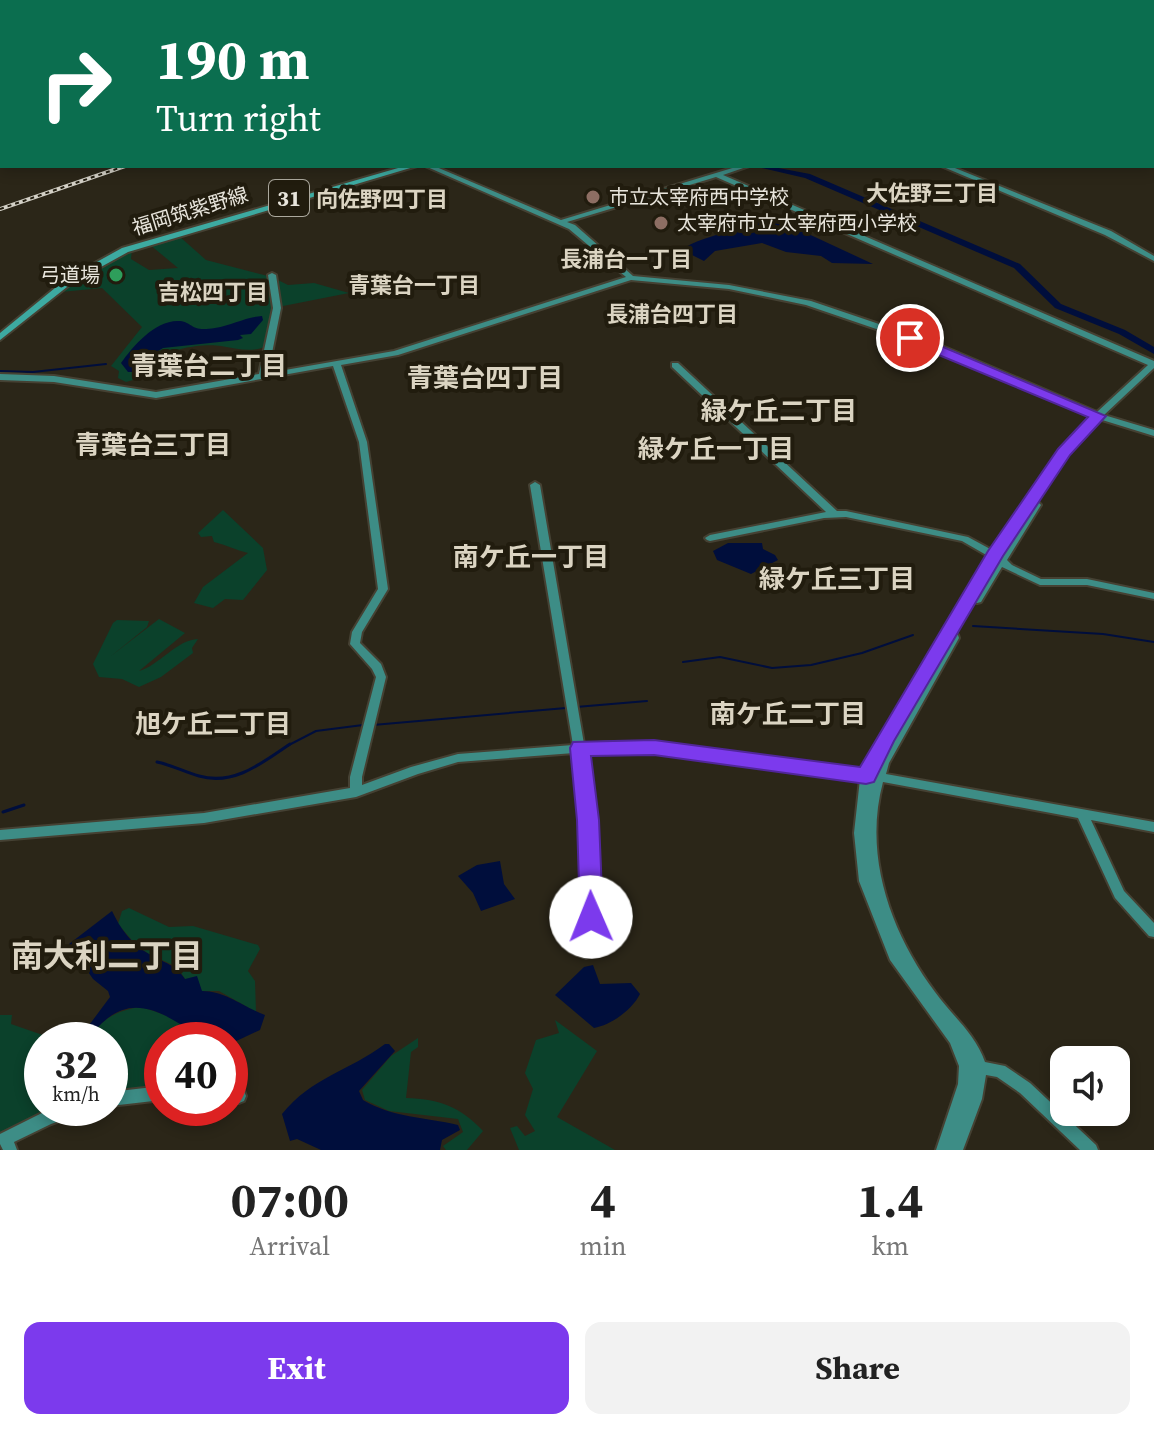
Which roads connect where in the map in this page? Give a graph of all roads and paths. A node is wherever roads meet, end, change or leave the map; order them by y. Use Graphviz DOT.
graph roads {
  1 [pos="394,168"];
  2 [pos="406,168"];
  3 [pos="433,168"];
  4 [pos="741,168"];
  5 [pos="949,168"];
  6 [pos="956,168"];
  7 [pos="717,175"];
  8 [pos="561,222"];
  9 [pos="1154,257"];
  10 [pos="272,275"];
  11 [pos="631,278"];
  12 [pos="0,335"];
  13 [pos="336,364"];
  14 [pos="1154,364"];
  15 [pos="675,365"];
  16 [pos="1154,372"];
  17 [pos="0,377"];
  18 [pos="263,377"];
  19 [pos="1101,417"];
  20 [pos="1154,433"];
  21 [pos="535,485"];
  22 [pos="833,513"];
  23 [pos="710,538"];
  24 [pos="997,558"];
  25 [pos="1154,596"];
  26 [pos="580,748"];
  27 [pos="872,777"];
  28 [pos="356,792"];
  29 [pos="1082,814"];
  30 [pos="1154,827"];
  31 [pos="0,835"];
  32 [pos="1154,932"];
  33 [pos="586,952"];
  34 [pos="972,1067"];
  35 [pos="31,1126"];
  36 [pos="10,1150"];
  37 [pos="943,1150"];
  38 [pos="956,1150"];
  39 [pos="1091,1150"];
  1 -- 12 [label="main road, 福岡筑紫野線 / 31"];
  2 -- 12 [label="main road, 福岡筑紫野線 / 31"];
  3 -- 8 [label="street"];
  4 -- 7 [label="street"];
  5 -- 9 [label="street"];
  6 -- 9 [label="street"];
  7 -- 8 [label="street"];
  7 -- 14 [label="street"];
  8 -- 11 [label="street"];
  10 -- 18 [label="street"];
  11 -- 13 [label="street"];
  11 -- 19 [label="street"];
  13 -- 18 [label="street"];
  13 -- 28 [label="street"];
  14 -- 19 [label="street"];
  15 -- 22 [label="street"];
  16 -- 19 [label="street"];
  17 -- 18 [label="street"];
  19 -- 20 [label="street"];
  19 -- 24 [label="street"];
  21 -- 26 [label="street"];
  22 -- 23 [label="street"];
  22 -- 24 [label="street"];
  24 -- 25 [label="street"];
  24 -- 27 [label="street"];
  26 -- 27 [label="street"];
  26 -- 28 [label="street"];
  26 -- 33 [label="street"];
  27 -- 29 [label="street"];
  27 -- 34 [label="street"];
  28 -- 31 [label="street"];
  29 -- 30 [label="street"];
  29 -- 32 [label="street"];
  34 -- 37 [label="street"];
  34 -- 38 [label="street"];
  34 -- 39 [label="street"];
  35 -- 36 [label="street"];
}
